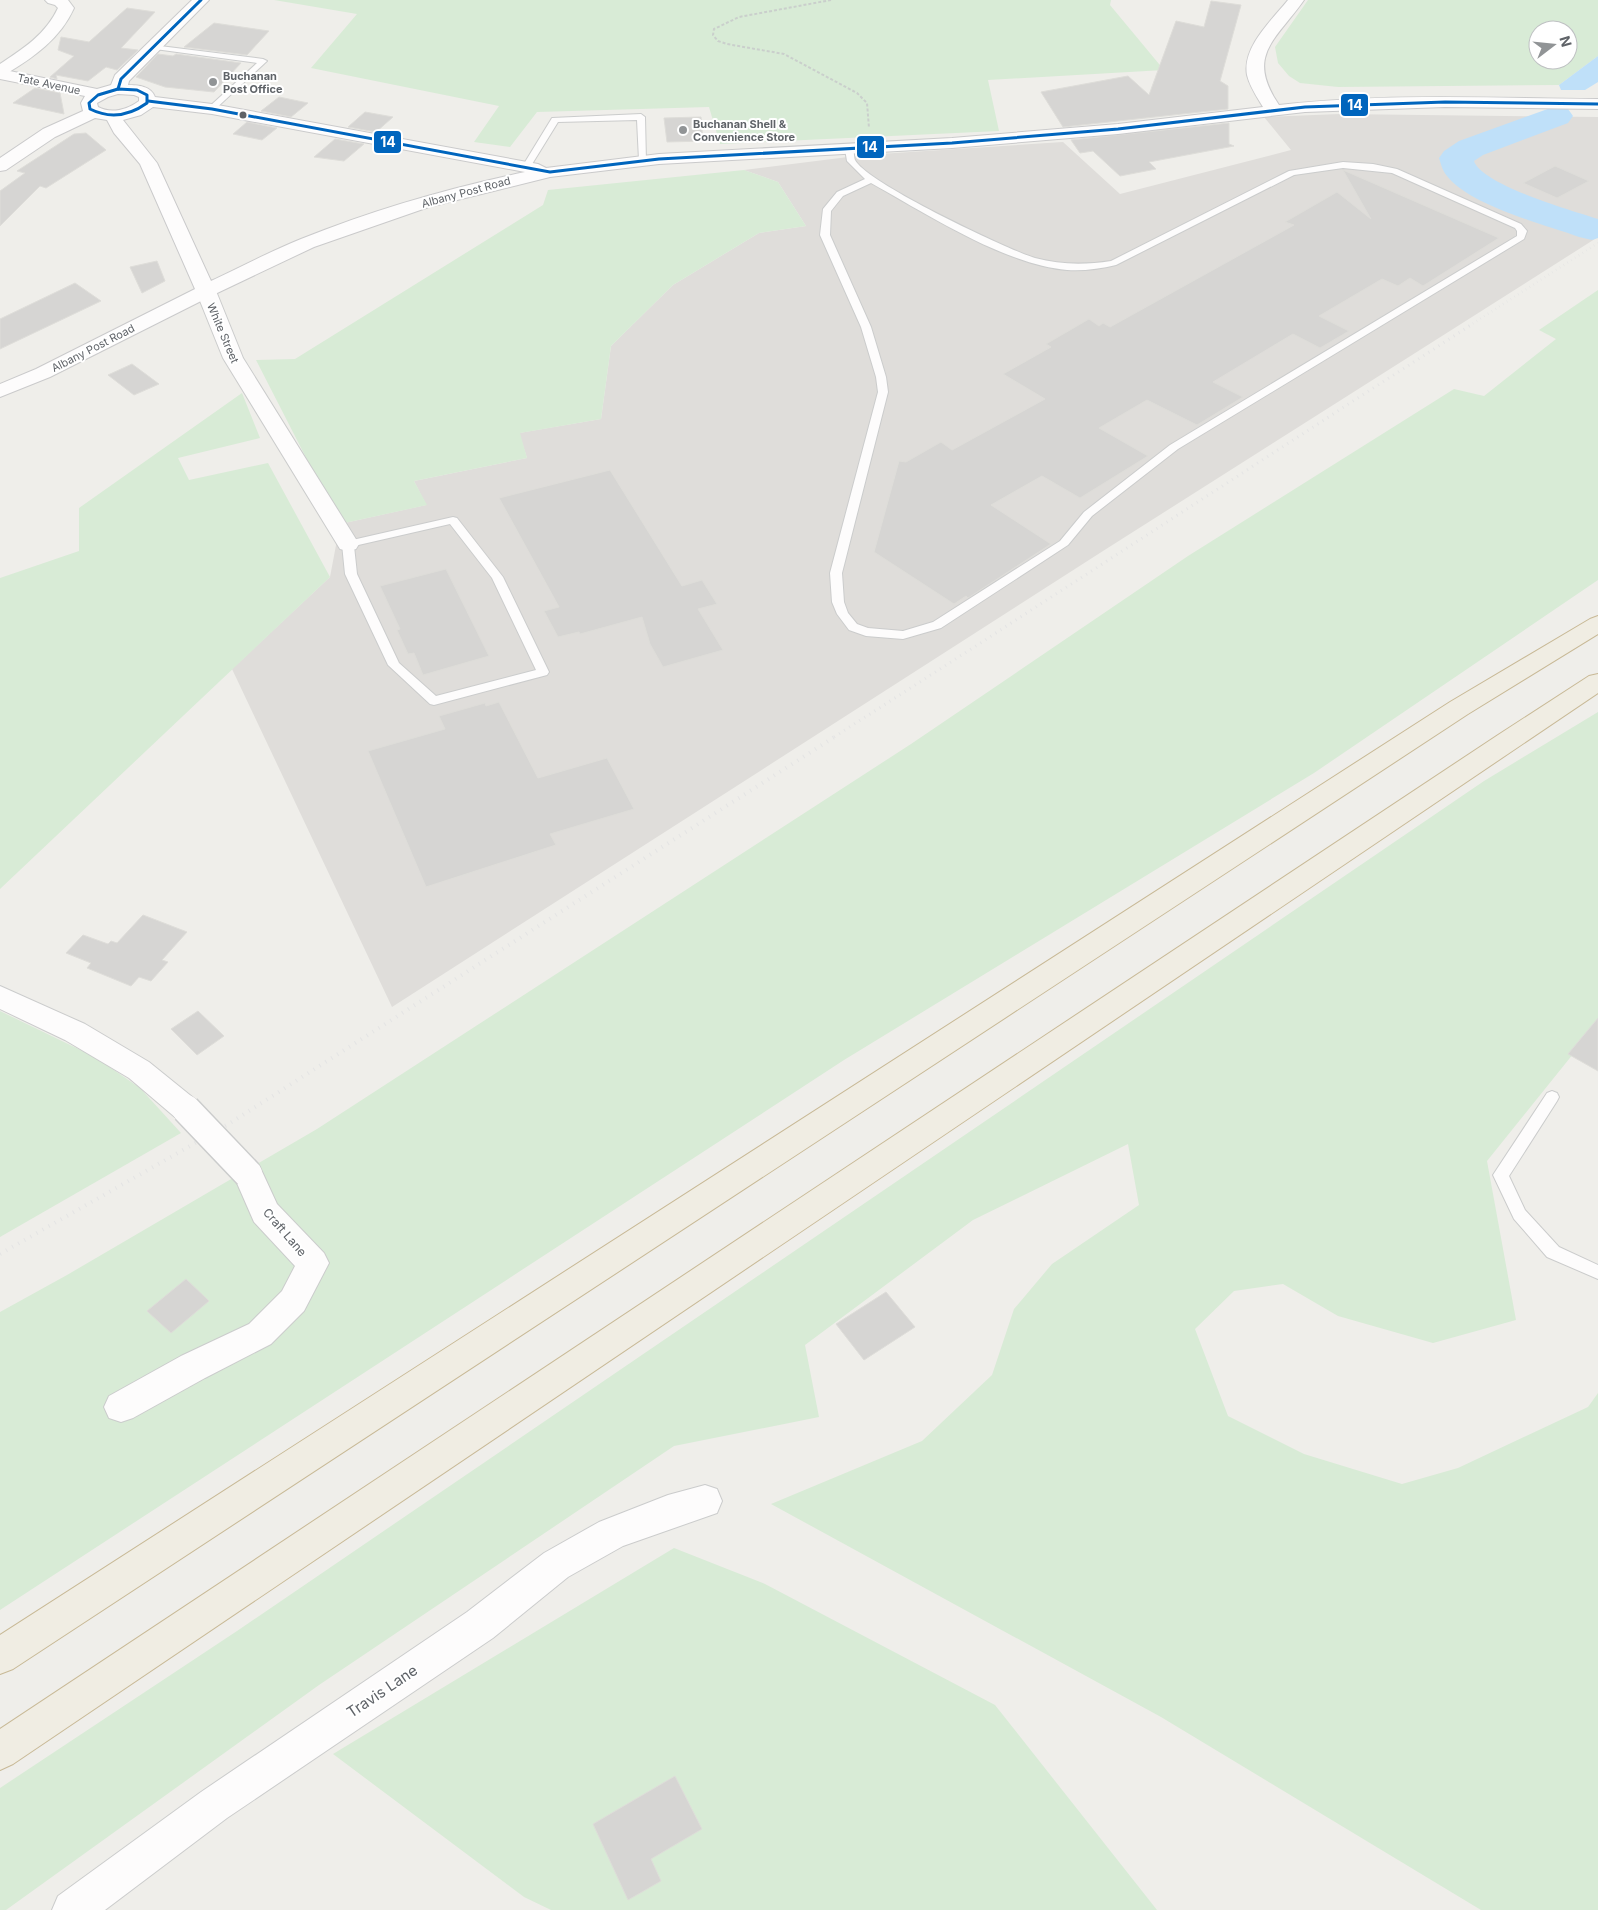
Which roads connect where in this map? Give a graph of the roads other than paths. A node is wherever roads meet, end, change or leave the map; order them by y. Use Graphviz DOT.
graph roads {
  1 [pos="53,0"];
  2 [pos="200,0"];
  3 [pos="1296,0"];
  4 [pos="155,47"];
  5 [pos="0,73"];
  6 [pos="118,89"];
  7 [pos="98,94"];
  8 [pos="148,101"];
  9 [pos="1598,104"];
  10 [pos="212,109"];
  11 [pos="1274,110"];
  12 [pos="94,112"];
  13 [pos="112,116"];
  14 [pos="849,149"];
  15 [pos="643,160"];
  16 [pos="0,166"];
  17 [pos="526,167"];
  18 [pos="550,172"];
  19 [pos="871,180"];
  20 [pos="206,291"];
  21 [pos="0,391"];
  22 [pos="348,544"];
  23 [pos="1598,624"];
  24 [pos="1598,682"];
  25 [pos="0,997"];
  26 [pos="1552,1097"];
  27 [pos="1598,1272"];
  28 [pos="122,1407"];
  29 [pos="705,1501"];
  30 [pos="0,1656"];
  31 [pos="0,1751"];
  32 [pos="72,1910"];
  1 -- 5 [label="street"];
  2 -- 4 [label="street"];
  3 -- 11 [label="street"];
  4 -- 6 [label="street"];
  4 -- 10 [label="lane"];
  5 -- 7 [label="street, Tate Avenue"];
  6 -- 7 [label="street"];
  6 -- 8 [label="street"];
  7 -- 12 [label="street"];
  8 -- 10 [label="street"];
  8 -- 13 [label="street"];
  9 -- 11 [label="street, Albany Post Road"];
  10 -- 17 [label="street"];
  11 -- 14 [label="street, Albany Post Road"];
  12 -- 13 [label="street"];
  12 -- 16 [label="street"];
  13 -- 20 [label="street, White Street"];
  14 -- 15 [label="street, Albany Post Road"];
  14 -- 19 [label="lane"];
  15 -- 17 [label="lane"];
  15 -- 18 [label="street, Albany Post Road"];
  17 -- 18 [label="street"];
  18 -- 20 [label="street, Albany Post Road"];
  19 -- 19 [label="lane"];
  20 -- 21 [label="street, Albany Post Road"];
  20 -- 22 [label="street, White Street"];
  22 -- 22 [label="lane"];
  23 -- 30 [label="highway"];
  24 -- 31 [label="highway"];
  25 -- 28 [label="street, Craft Lane, bridge"];
  26 -- 27 [label="lane"];
  29 -- 32 [label="street, Travis Lane"];
}
